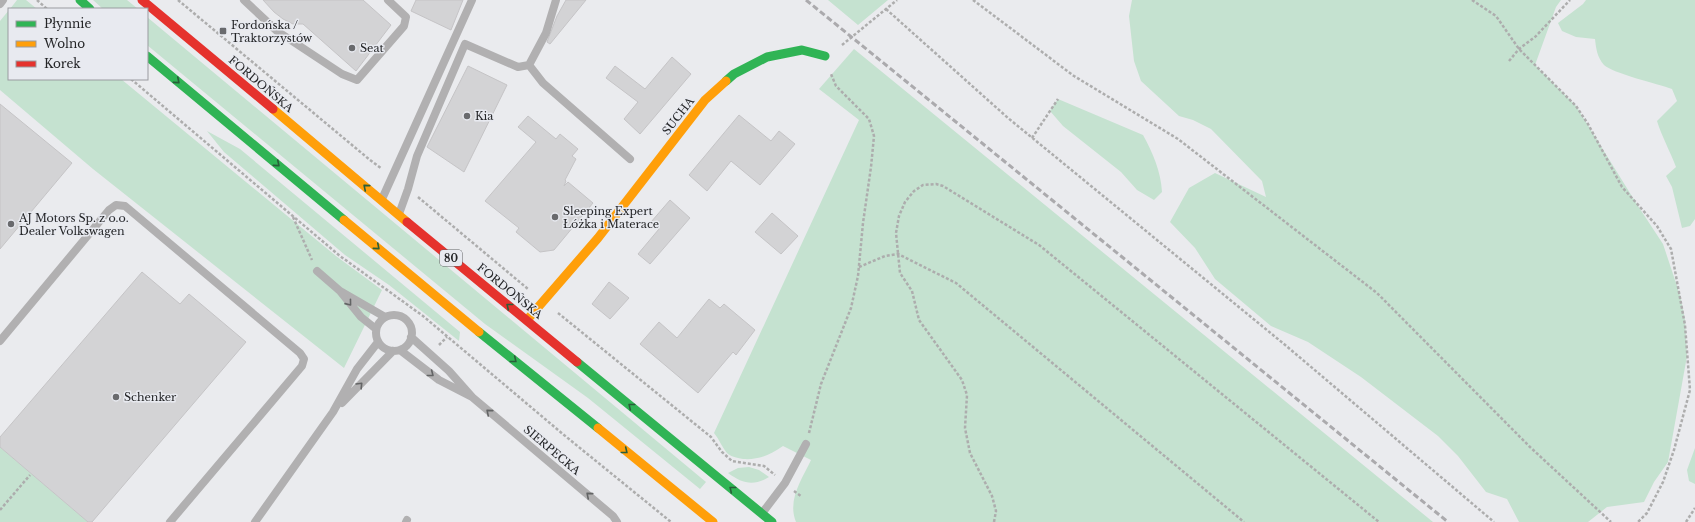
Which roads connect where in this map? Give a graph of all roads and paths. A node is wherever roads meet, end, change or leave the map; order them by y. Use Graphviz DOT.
graph roads {
  1 [pos="3,0"];
  2 [pos="80,0"];
  3 [pos="142,0"];
  4 [pos="178,0"];
  5 [pos="244,0"];
  6 [pos="388,0"];
  7 [pos="472,0"];
  8 [pos="556,0"];
  9 [pos="897,0"];
  10 [pos="973,0"];
  11 [pos="1472,0"];
  12 [pos="1570,0"];
  13 [pos="0,4"];
  14 [pos="89,8"];
  15 [pos="886,9"];
  16 [pos="1519,49"];
  17 [pos="825,56"];
  18 [pos="148,57"];
  19 [pos="1509,61"];
  20 [pos="530,65"];
  21 [pos="132,80"];
  22 [pos="1058,99"];
  23 [pos="1032,138"];
  24 [pos="630,159"];
  25 [pos="392,176"];
  26 [pos="408,189"];
  27 [pos="381,200"];
  28 [pos="398,214"];
  29 [pos="292,215"];
  30 [pos="898,254"];
  31 [pos="859,267"];
  32 [pos="317,271"];
  33 [pos="340,291"];
  34 [pos="544,301"];
  35 [pos="385,317"];
  36 [pos="527,320"];
  37 [pos="376,329"];
  38 [pos="411,337"];
  39 [pos="446,337"];
  40 [pos="0,341"];
  41 [pos="378,342"];
  42 [pos="396,350"];
  43 [pos="431,355"];
  44 [pos="472,397"];
  45 [pos="333,412"];
  46 [pos="806,444"];
  47 [pos="30,475"];
  48 [pos="785,483"];
  49 [pos="801,496"];
  50 [pos="1695,508"];
  51 [pos="0,510"];
  52 [pos="762,513"];
  53 [pos="170,522"];
  54 [pos="255,522"];
  55 [pos="617,522"];
  56 [pos="671,522"];
  57 [pos="712,522"];
  58 [pos="772,522"];
  59 [pos="994,522"];
  60 [pos="1244,522"];
  61 [pos="1379,522"];
  62 [pos="1494,522"];
  63 [pos="1611,522"];
  64 [pos="1638,522"];
  65 [pos="1686,522"];
  1 -- 13 [label="lane"];
  2 -- 14 [label="main road"];
  27 -- 3 [label="main road, FORDOŃSKA / 80, one-way"];
  4 -- 25 [label="path"];
  5 -- 6 [label="lane"];
  7 -- 25 [label="lane"];
  8 -- 20 [label="lane"];
  9 -- 15 [label="path"];
  10 -- 63 [label="path"];
  11 -- 16 [label="path"];
  12 -- 16 [label="path"];
  15 -- 17 [label="path"];
  15 -- 23 [label="path"];
  16 -- 19 [label="path"];
  16 -- 64 [label="path"];
  17 -- 31 [label="path"];
  17 -- 34 [label="main road, SUCHA"];
  18 -- 57 [label="main road, one-way"];
  20 -- 24 [label="lane"];
  20 -- 26 [label="lane"];
  21 -- 29 [label="path"];
  22 -- 23 [label="path"];
  23 -- 62 [label="path"];
  25 -- 27 [label="lane"];
  26 -- 28 [label="lane"];
  26 -- 34 [label="path"];
  27 -- 28 [label="main road, FORDOŃSKA / 80"];
  36 -- 28 [label="main road, FORDOŃSKA / 80, one-way"];
  29 -- 32 [label="path"];
  29 -- 39 [label="path"];
  30 -- 31 [label="path"];
  30 -- 59 [label="path"];
  30 -- 60 [label="path"];
  30 -- 61 [label="path"];
  31 -- 46 [label="path"];
  32 -- 33 [label="lane"];
  33 -- 35 [label="lane"];
  33 -- 37 [label="lane, one-way"];
  34 -- 36 [label="main road, SUCHA"];
  34 -- 48 [label="path"];
  35 -- 37 [label="lane"];
  35 -- 38 [label="lane"];
  52 -- 36 [label="main road, FORDOŃSKA / 80, one-way"];
  37 -- 41 [label="lane"];
  38 -- 42 [label="lane"];
  38 -- 43 [label="lane"];
  39 -- 43 [label="path"];
  39 -- 56 [label="path"];
  40 -- 53 [label="lane"];
  41 -- 42 [label="lane"];
  41 -- 45 [label="lane"];
  42 -- 44 [label="lane, one-way"];
  45 -- 42 [label="lane, one-way"];
  43 -- 44 [label="lane"];
  55 -- 44 [label="lane, SIERPECKA, one-way"];
  45 -- 54 [label="lane"];
  46 -- 48 [label="lane"];
  47 -- 51 [label="path"];
  48 -- 49 [label="path"];
  48 -- 52 [label="lane"];
  50 -- 65 [label="path"];
  52 -- 58 [label="main road, FORDOŃSKA / 80"];
}
